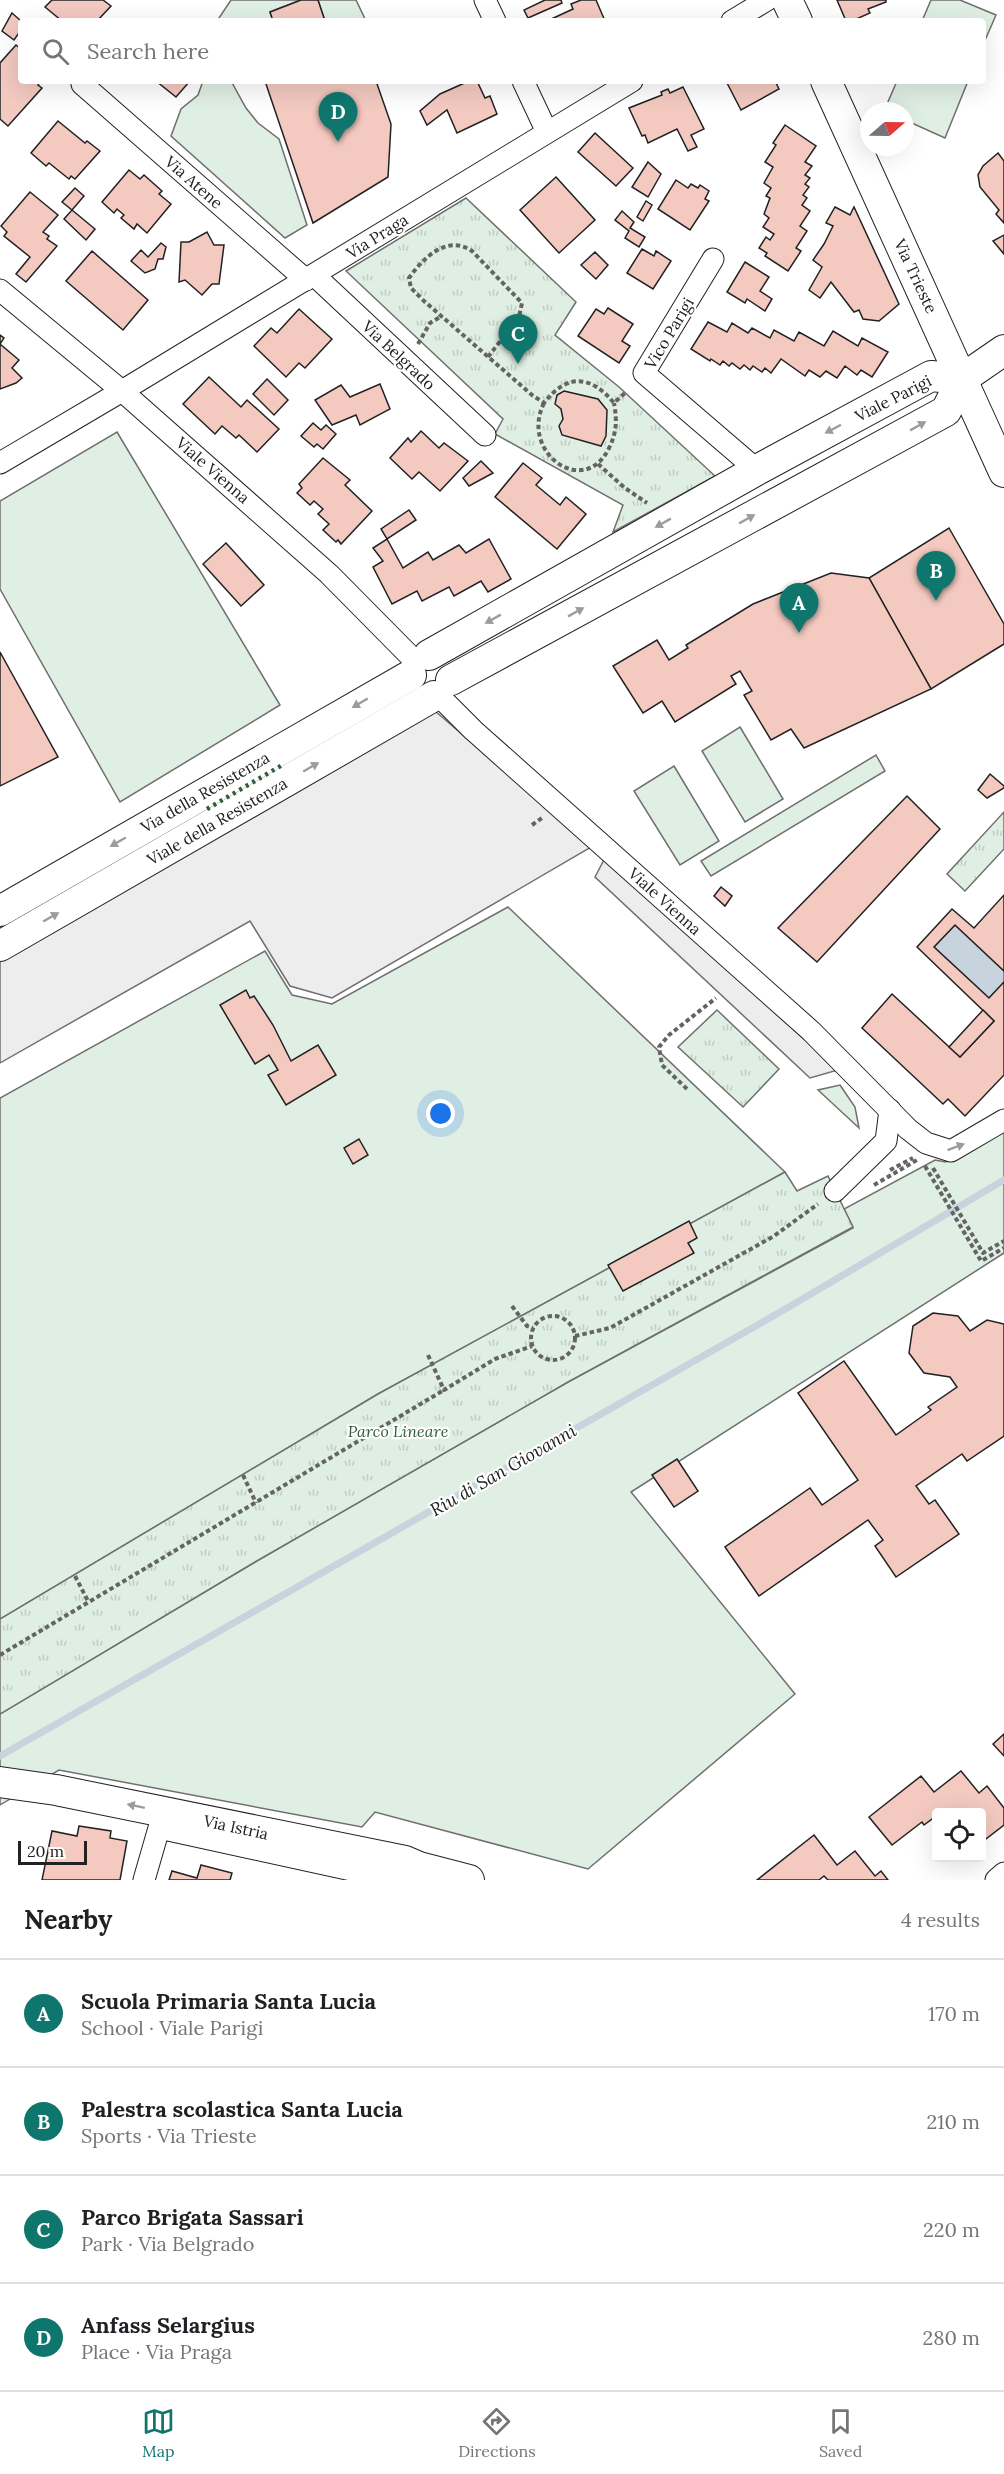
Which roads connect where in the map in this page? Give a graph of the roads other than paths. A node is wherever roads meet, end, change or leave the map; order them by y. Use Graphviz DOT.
graph roads {
  1 [pos="485,0"];
  2 [pos="767,0"];
  3 [pos="787,0"];
  4 [pos="494,18"];
  5 [pos="737,18"];
  6 [pos="796,18"];
  7 [pos="82,84"];
  8 [pos="525,84"];
  9 [pos="627,84"];
  10 [pos="827,84"];
  11 [pos="547,132"];
  12 [pos="713,259"];
  13 [pos="310,278"];
  14 [pos="0,290"];
  15 [pos="1004,350"];
  16 [pos="962,379"];
  17 [pos="122,391"];
  18 [pos="485,435"];
  19 [pos="0,463"];
  20 [pos="757,470"];
  21 [pos="1004,471"];
  22 [pos="418,664"];
  23 [pos="441,690"];
  24 [pos="0,911"];
  25 [pos="0,946"];
  26 [pos="890,1110"];
  27 [pos="1004,1120"];
  28 [pos="835,1191"];
  29 [pos="0,1782"];
  30 [pos="417,1873"];
  31 [pos="1004,1873"];
  32 [pos="144,1880"];
  33 [pos="469,1880"];
  34 [pos="996,1880"];
  1 -- 4 [label="street"];
  2 -- 5 [label="street"];
  3 -- 6 [label="street"];
  7 -- 13 [label="street, Via Atene"];
  8 -- 11 [label="street"];
  9 -- 11 [label="street, Via Praga"];
  10 -- 16 [label="street, Via Trieste"];
  11 -- 13 [label="street, Via Praga"];
  12 -- 20 [label="street, Vico Parigi"];
  13 -- 17 [label="street, Via Praga"];
  13 -- 18 [label="street, Via Belgrado"];
  14 -- 17 [label="street, Viale Vienna"];
  15 -- 16 [label="street"];
  16 -- 20 [label="street, Viale Parigi, one-way"];
  16 -- 21 [label="street, Via Trieste"];
  23 -- 16 [label="street, Viale Parigi, one-way"];
  17 -- 19 [label="street, Via Praga"];
  17 -- 22 [label="street, Viale Vienna"];
  20 -- 22 [label="street, Viale Parigi, one-way"];
  22 -- 23 [label="street"];
  22 -- 24 [label="street, Via della Resistenza, one-way"];
  25 -- 23 [label="street, Viale della Resistenza, one-way"];
  23 -- 26 [label="street, Viale Vienna"];
  26 -- 27 [label="street, Viale Vienna, one-way"];
  26 -- 28 [label="street"];
  30 -- 29 [label="street, Via Istria, one-way"];
  30 -- 32 [label="street"];
  30 -- 33 [label="street, Via Istria"];
  31 -- 34 [label="street"];
}
